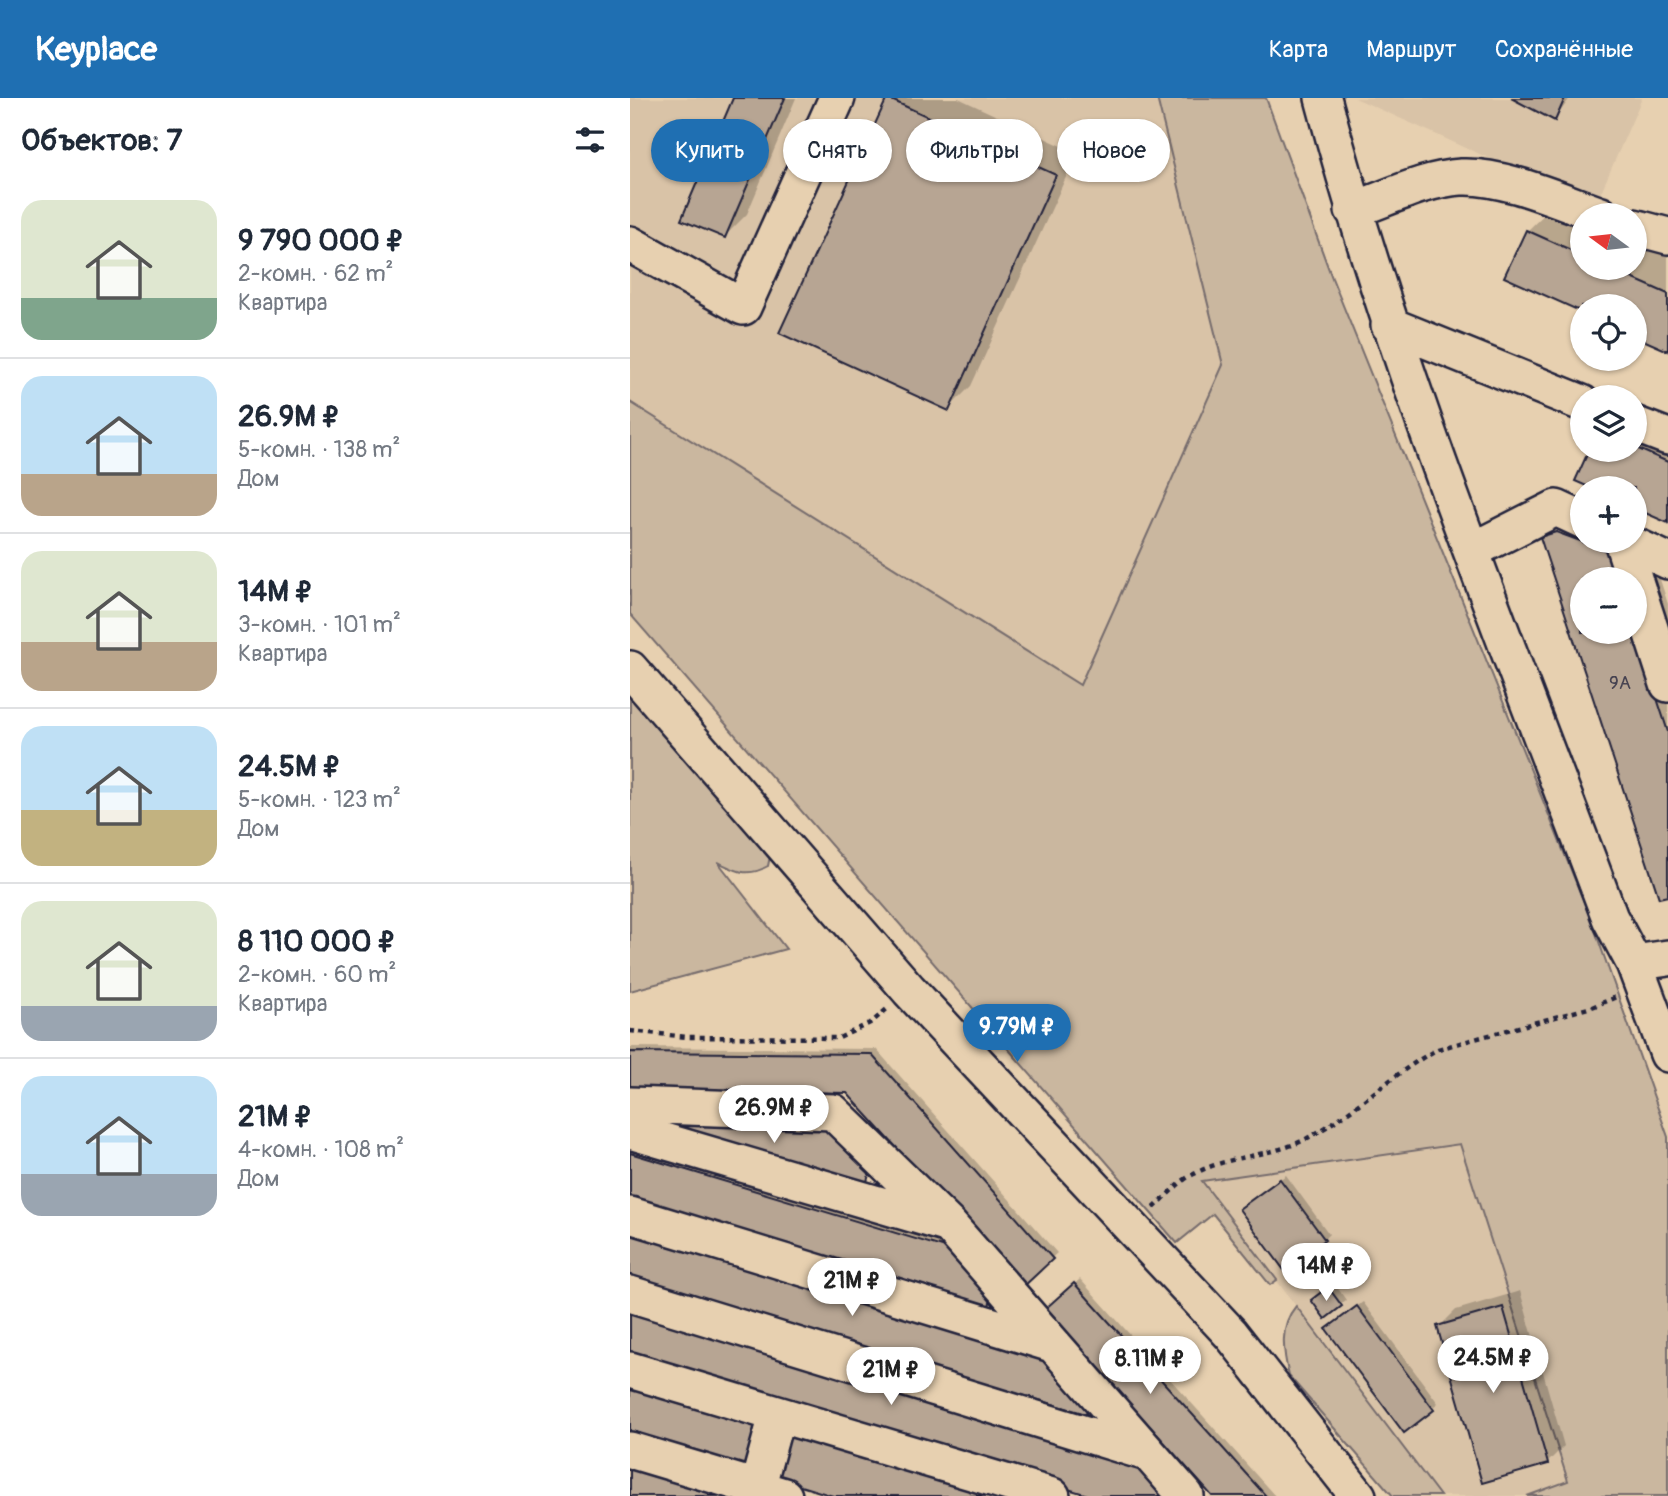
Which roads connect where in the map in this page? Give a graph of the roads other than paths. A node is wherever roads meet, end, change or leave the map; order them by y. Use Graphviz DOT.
graph roads {
  1 [pos="837,98"];
  2 [pos="1323,98"];
  3 [pos="1570,204"];
  4 [pos="1353,210"];
  5 [pos="1647,230"];
  6 [pos="1668,236"];
  7 [pos="630,244"];
  8 [pos="1389,325"];
  9 [pos="1570,398"];
  10 [pos="1647,429"];
  11 [pos="1668,437"];
  12 [pos="1570,514"];
  13 [pos="1473,550"];
  14 [pos="1647,551"];
  15 [pos="1628,553"];
  16 [pos="1668,561"];
  17 [pos="630,669"];
  18 [pos="1668,684"];
  19 [pos="1651,960"];
  20 [pos="1668,1054"];
  21 [pos="630,1105"];
  22 [pos="630,1131"];
  23 [pos="630,1215"];
  24 [pos="949,1225"];
  25 [pos="630,1294"];
  26 [pos="1052,1344"];
  27 [pos="630,1370"];
  28 [pos="777,1415"];
  29 [pos="630,1450"];
  30 [pos="1147,1453"];
  31 [pos="766,1493"];
  32 [pos="1052,1496"];
  33 [pos="1186,1496"];
  34 [pos="1357,1496"];
  1 -- 7 [label="street"];
  2 -- 4 [label="street"];
  3 -- 4 [label="street"];
  4 -- 8 [label="street"];
  5 -- 6 [label="street"];
  8 -- 9 [label="street"];
  8 -- 13 [label="street"];
  10 -- 11 [label="street"];
  12 -- 13 [label="street"];
  13 -- 19 [label="street"];
  14 -- 16 [label="street"];
  15 -- 18 [label="street"];
  17 -- 34 [label="street"];
  19 -- 20 [label="street"];
  21 -- 24 [label="street"];
  22 -- 24 [label="street"];
  23 -- 26 [label="street"];
  24 -- 26 [label="street"];
  25 -- 30 [label="street"];
  26 -- 30 [label="street"];
  27 -- 28 [label="street"];
  28 -- 31 [label="street"];
  28 -- 32 [label="street"];
  29 -- 31 [label="street"];
  30 -- 33 [label="street"];
}
